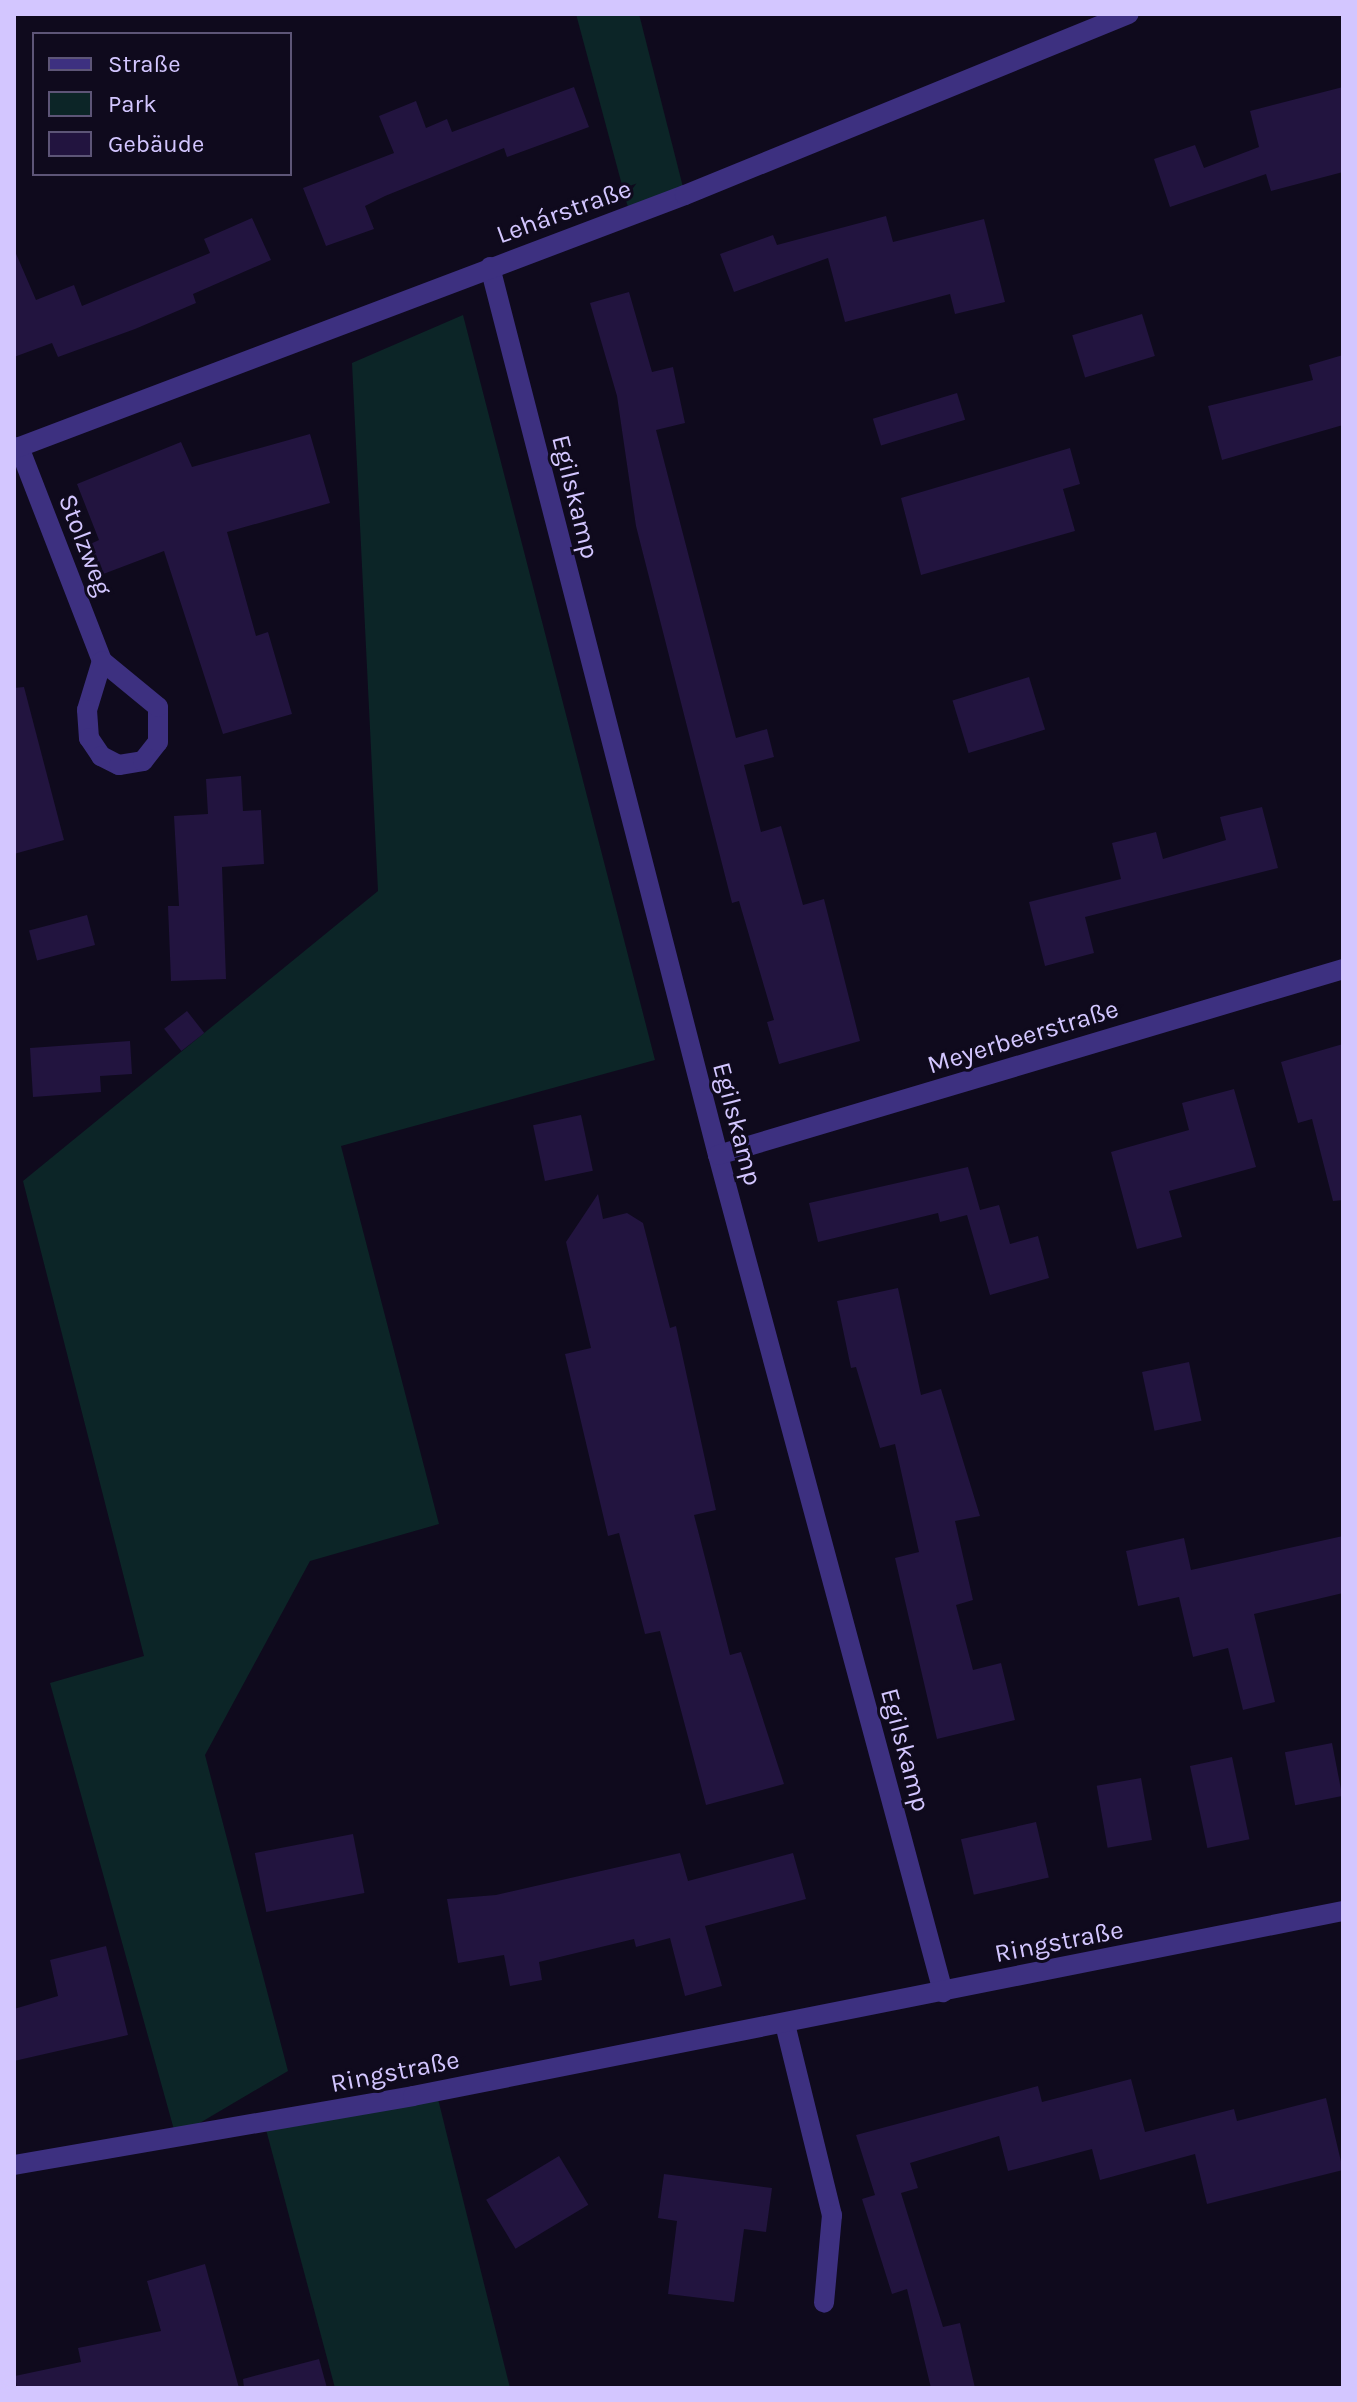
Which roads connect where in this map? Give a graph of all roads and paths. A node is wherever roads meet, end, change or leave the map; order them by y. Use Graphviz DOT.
graph roads {
  1 [pos="1129,14"];
  2 [pos="490,267"];
  3 [pos="16,448"];
  4 [pos="102,661"];
  5 [pos="1343,969"];
  6 [pos="718,1155"];
  7 [pos="1343,1911"];
  8 [pos="943,1992"];
  9 [pos="785,2024"];
  10 [pos="14,2165"];
  11 [pos="824,2303"];
  1 -- 2 [label="street, Lehárstraße"];
  2 -- 3 [label="street, Lehárstraße"];
  2 -- 6 [label="street, Egilskamp"];
  3 -- 4 [label="street, Stolzweg"];
  4 -- 4 [label="street, Stolzweg"];
  5 -- 6 [label="street, Meyerbeerstraße"];
  6 -- 8 [label="street, Egilskamp"];
  7 -- 8 [label="street, Ringstraße"];
  8 -- 9 [label="street, Ringstraße"];
  9 -- 10 [label="street, Ringstraße"];
  9 -- 11 [label="street"];
}
